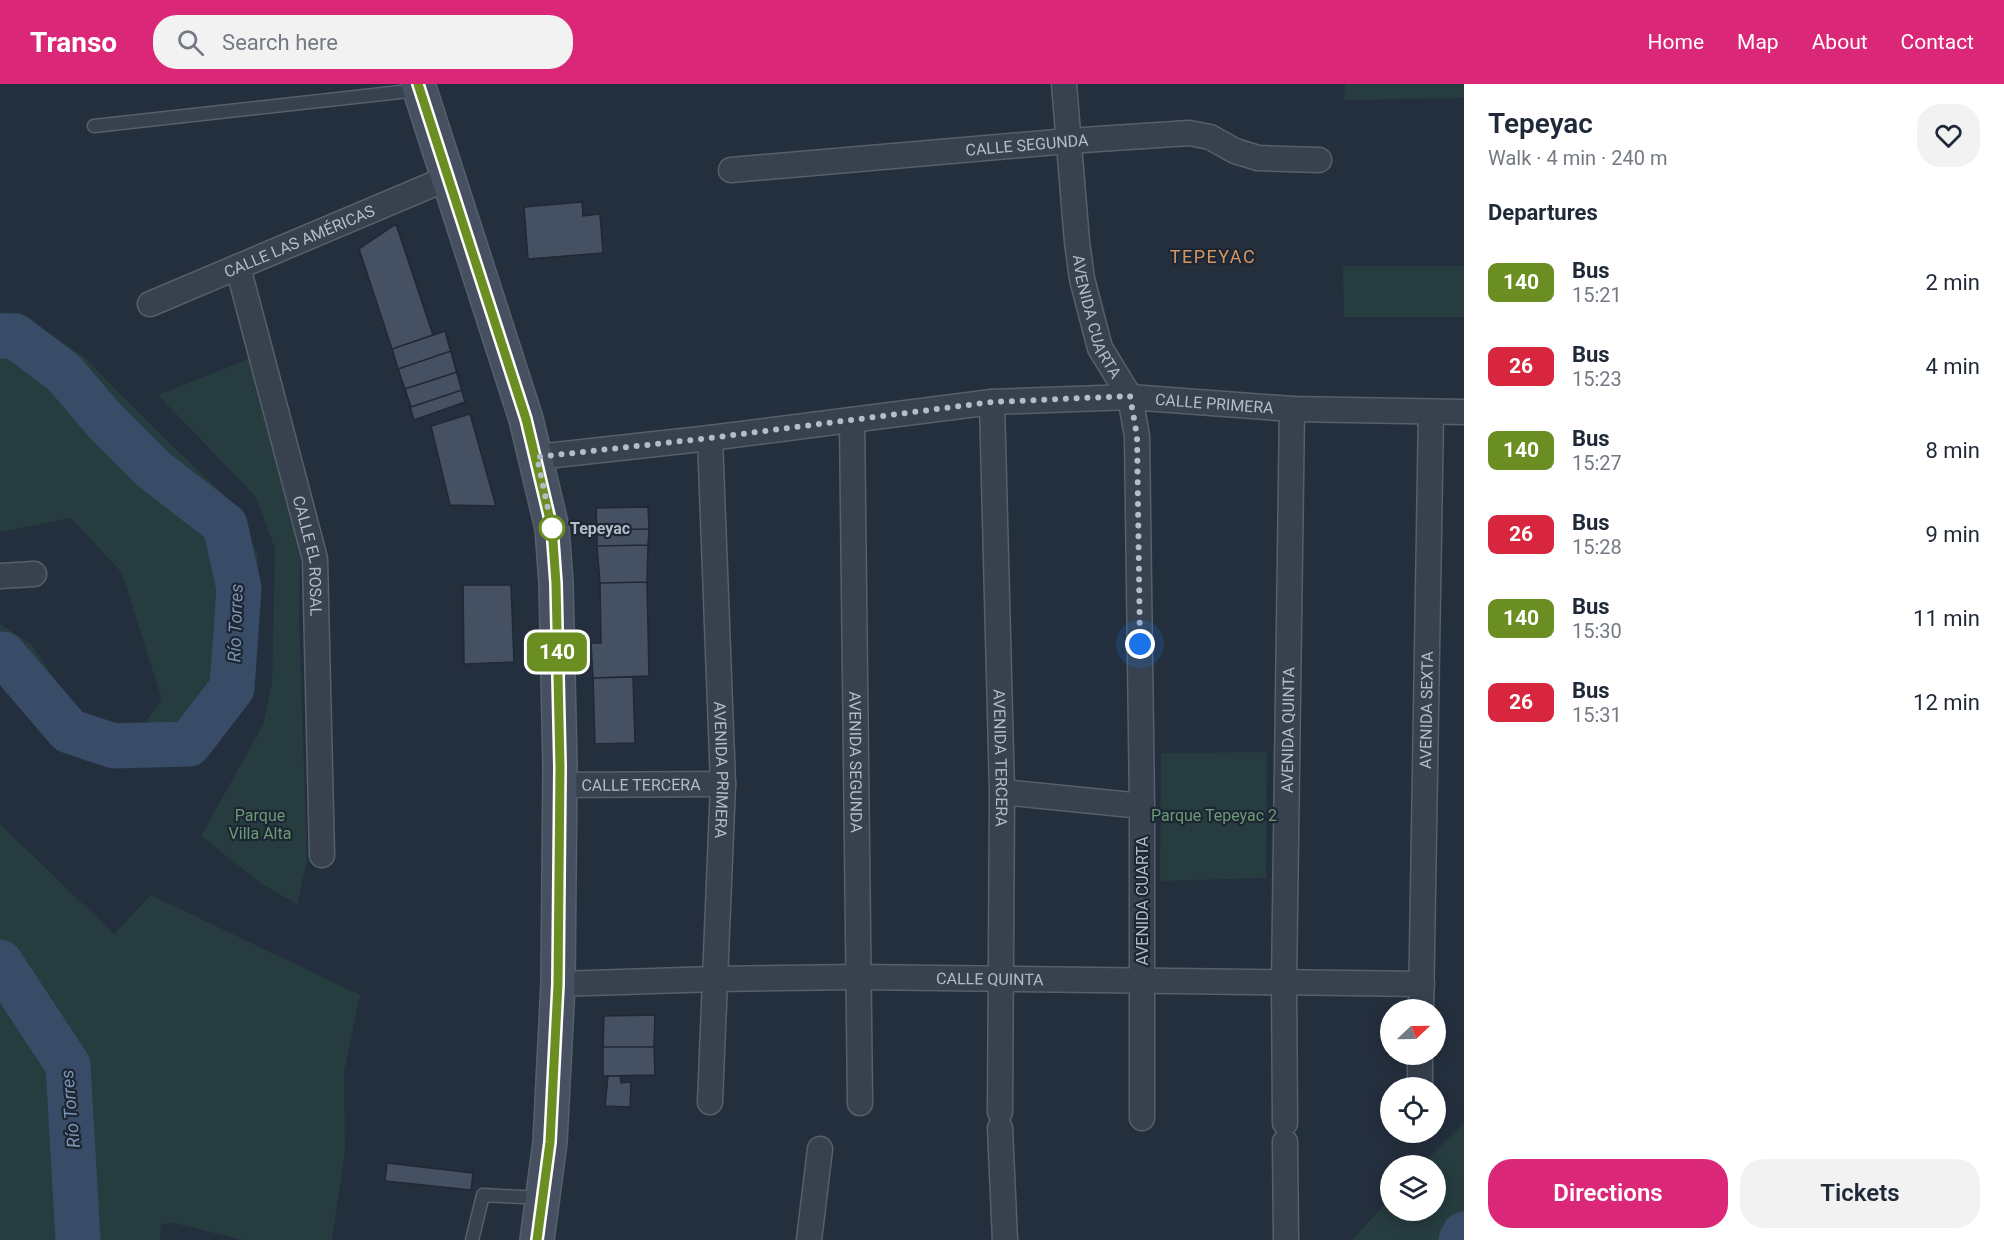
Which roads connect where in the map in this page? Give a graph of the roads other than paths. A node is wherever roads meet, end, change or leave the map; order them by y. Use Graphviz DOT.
graph roads {
  1 [pos="1064,84"];
  2 [pos="419,87"];
  3 [pos="94,126"];
  4 [pos="1068,141"];
  5 [pos="1319,160"];
  6 [pos="731,170"];
  7 [pos="448,178"];
  8 [pos="238,267"];
  9 [pos="150,304"];
  10 [pos="1130,396"];
  11 [pos="992,402"];
  12 [pos="1292,408"];
  13 [pos="1431,412"];
  14 [pos="1464,412"];
  15 [pos="852,420"];
  16 [pos="710,438"];
  17 [pos="537,457"];
  18 [pos="34,574"];
  19 [pos="0,576"];
  20 [pos="560,784"];
  21 [pos="723,784"];
  22 [pos="1002,792"];
  23 [pos="1142,806"];
  24 [pos="322,855"];
  25 [pos="858,977"];
  26 [pos="1001,978"];
  27 [pos="716,979"];
  28 [pos="1141,981"];
  29 [pos="1284,983"];
  30 [pos="558,984"];
  31 [pos="1422,984"];
  32 [pos="1421,999"];
  33 [pos="710,1101"];
  34 [pos="860,1103"];
  35 [pos="1142,1118"];
  36 [pos="820,1149"];
  37 [pos="543,1198"];
  38 [pos="472,1240"];
  39 [pos="537,1240"];
  40 [pos="809,1240"];
  41 [pos="1005,1240"];
  42 [pos="1286,1240"];
  1 -- 4 [label="street, AVENIDA CUARTA"];
  2 -- 3 [label="lane"];
  2 -- 7 [label="main road"];
  4 -- 5 [label="street, CALLE SEGUNDA"];
  4 -- 6 [label="street, CALLE SEGUNDA"];
  4 -- 10 [label="street, AVENIDA CUARTA"];
  7 -- 8 [label="street, CALLE LAS AMÉRICAS"];
  7 -- 17 [label="main road"];
  8 -- 9 [label="street, CALLE LAS AMÉRICAS"];
  8 -- 24 [label="street, CALLE EL ROSAL"];
  10 -- 11 [label="street, CALLE PRIMERA"];
  10 -- 12 [label="street, CALLE PRIMERA"];
  10 -- 23 [label="street, AVENIDA CUARTA"];
  11 -- 15 [label="street, CALLE PRIMERA"];
  11 -- 22 [label="street, AVENIDA TERCERA"];
  12 -- 13 [label="street, CALLE PRIMERA"];
  12 -- 29 [label="street, AVENIDA QUINTA"];
  13 -- 14 [label="street, CALLE PRIMERA"];
  13 -- 31 [label="street, AVENIDA SEXTA"];
  15 -- 16 [label="street, CALLE PRIMERA"];
  15 -- 25 [label="street, AVENIDA SEGUNDA"];
  16 -- 17 [label="street, CALLE PRIMERA"];
  16 -- 21 [label="street, AVENIDA PRIMERA"];
  17 -- 20 [label="main road"];
  18 -- 19 [label="street"];
  20 -- 21 [label="street, CALLE TERCERA"];
  20 -- 30 [label="main road"];
  21 -- 27 [label="street, AVENIDA PRIMERA"];
  22 -- 23 [label="street"];
  22 -- 26 [label="street, AVENIDA TERCERA"];
  23 -- 28 [label="street, AVENIDA CUARTA"];
  25 -- 26 [label="street, CALLE QUINTA"];
  25 -- 27 [label="street, CALLE QUINTA"];
  25 -- 34 [label="street, AVENIDA SEGUNDA"];
  26 -- 28 [label="street, CALLE QUINTA"];
  26 -- 41 [label="street, AVENIDA TERCERA"];
  27 -- 30 [label="street, CALLE QUINTA"];
  27 -- 33 [label="street, AVENIDA PRIMERA"];
  28 -- 29 [label="street, CALLE QUINTA"];
  28 -- 35 [label="street, AVENIDA CUARTA"];
  29 -- 31 [label="street, CALLE QUINTA"];
  29 -- 42 [label="street, AVENIDA QUINTA"];
  30 -- 37 [label="main road"];
  31 -- 32 [label="street, AVENIDA SEXTA"];
  36 -- 40 [label="street"];
  37 -- 38 [label="lane"];
  37 -- 39 [label="main road"];
}
